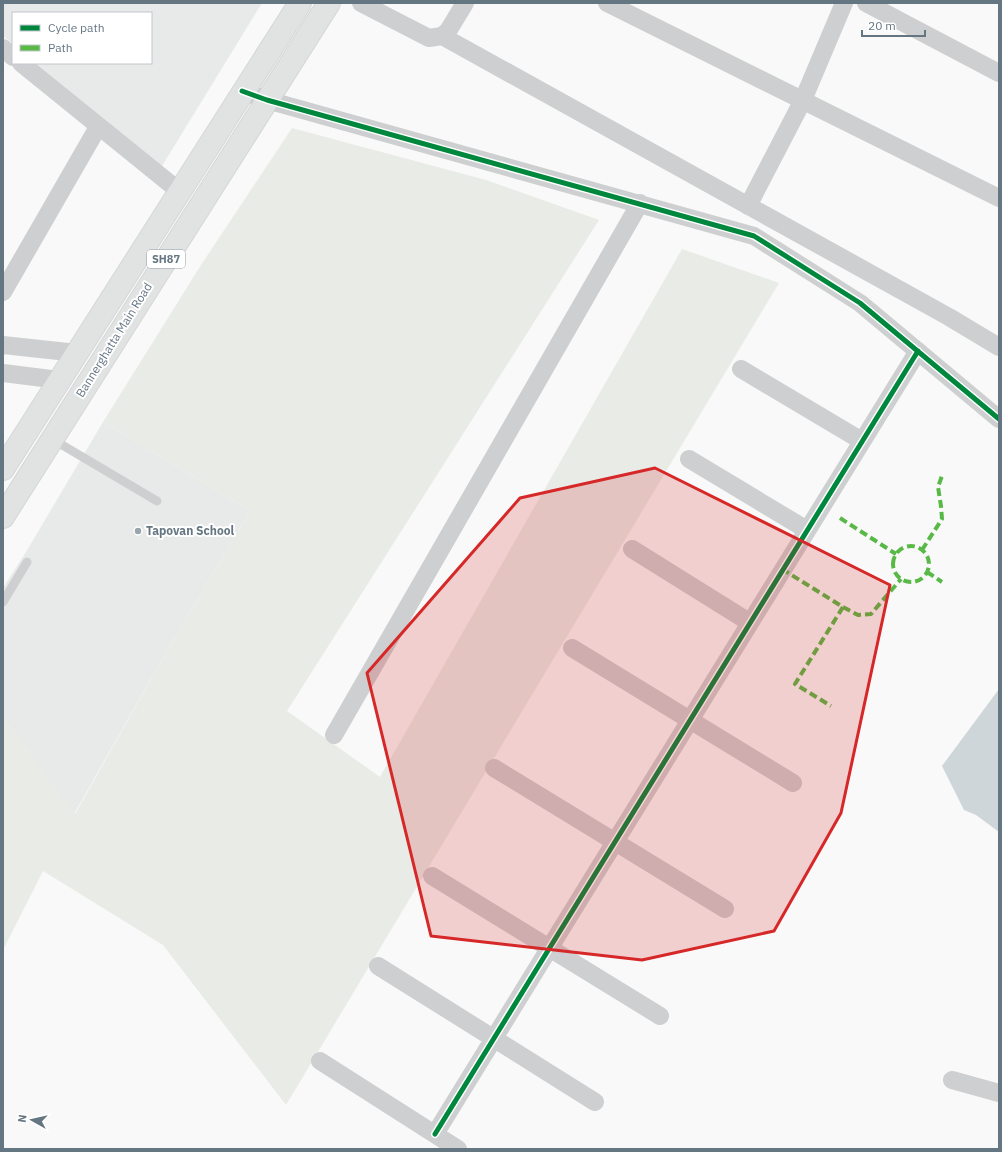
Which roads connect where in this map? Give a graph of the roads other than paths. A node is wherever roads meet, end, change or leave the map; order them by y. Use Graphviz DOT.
graph roads {
  1 [pos="300,3"];
  2 [pos="329,3"];
  3 [pos="361,3"];
  4 [pos="465,3"];
  5 [pos="607,3"];
  6 [pos="844,3"];
  7 [pos="866,3"];
  8 [pos="442,36"];
  9 [pos="3,48"];
  10 [pos="12,55"];
  11 [pos="22,64"];
  12 [pos="999,73"];
  13 [pos="242,91"];
  14 [pos="266,100"];
  15 [pos="803,100"];
  16 [pos="98,127"];
  17 [pos="179,191"];
  18 [pos="999,198"];
  19 [pos="640,203"];
  20 [pos="748,206"];
  21 [pos="3,292"];
  22 [pos="3,345"];
  23 [pos="999,347"];
  24 [pos="918,351"];
  25 [pos="77,353"];
  26 [pos="741,369"];
  27 [pos="3,373"];
  28 [pos="59,380"];
  29 [pos="999,419"];
  30 [pos="52,439"];
  31 [pos="862,441"];
  32 [pos="689,459"];
  33 [pos="3,469"];
  34 [pos="157,501"];
  35 [pos="3,516"];
  36 [pos="806,530"];
  37 [pos="632,549"];
  38 [pos="27,562"];
  39 [pos="4,600"];
  40 [pos="750,622"];
  41 [pos="572,648"];
  42 [pos="690,720"];
  43 [pos="334,735"];
  44 [pos="494,768"];
  45 [pos="793,783"];
  46 [pos="616,842"];
  47 [pos="432,876"];
  48 [pos="725,909"];
  49 [pos="550,948"];
  50 [pos="378,966"];
  51 [pos="660,1016"];
  52 [pos="494,1038"];
  53 [pos="320,1061"];
  54 [pos="952,1080"];
  55 [pos="999,1093"];
  56 [pos="595,1102"];
  57 [pos="435,1134"];
  58 [pos="458,1149"];
  1 -- 13 [label="main road, Bannerghatta Main Road / SH87"];
  2 -- 14 [label="main road, Bannerghatta Main Road / SH87"];
  3 -- 8 [label="street"];
  4 -- 8 [label="street"];
  5 -- 15 [label="street"];
  6 -- 15 [label="street"];
  7 -- 12 [label="street"];
  8 -- 20 [label="street"];
  9 -- 10 [label="street"];
  11 -- 16 [label="street"];
  13 -- 14 [label="street"];
  13 -- 17 [label="main road, Bannerghatta Main Road / SH87"];
  14 -- 19 [label="street"];
  14 -- 30 [label="main road, Bannerghatta Main Road / SH87"];
  15 -- 18 [label="street"];
  15 -- 20 [label="street"];
  16 -- 17 [label="street"];
  16 -- 21 [label="street"];
  17 -- 25 [label="main road, Bannerghatta Main Road / SH87"];
  19 -- 24 [label="street"];
  19 -- 43 [label="street"];
  20 -- 23 [label="street"];
  22 -- 25 [label="street"];
  24 -- 29 [label="street"];
  24 -- 31 [label="street"];
  25 -- 28 [label="main road, Bannerghatta Main Road / SH87"];
  26 -- 31 [label="street"];
  27 -- 28 [label="street"];
  28 -- 33 [label="main road, Bannerghatta Main Road / SH87"];
  30 -- 34 [label="lane"];
  30 -- 35 [label="main road, Bannerghatta Main Road / SH87"];
  31 -- 36 [label="street"];
  32 -- 36 [label="street"];
  36 -- 40 [label="street"];
  37 -- 40 [label="street"];
  38 -- 39 [label="lane"];
  40 -- 42 [label="street"];
  41 -- 42 [label="street"];
  42 -- 45 [label="street"];
  42 -- 46 [label="street"];
  44 -- 46 [label="street"];
  46 -- 48 [label="street"];
  46 -- 49 [label="street"];
  47 -- 49 [label="street"];
  49 -- 51 [label="street"];
  49 -- 52 [label="street"];
  50 -- 52 [label="street"];
  52 -- 56 [label="street"];
  52 -- 57 [label="street"];
  53 -- 57 [label="street"];
  54 -- 55 [label="street"];
  57 -- 58 [label="street"];
}
